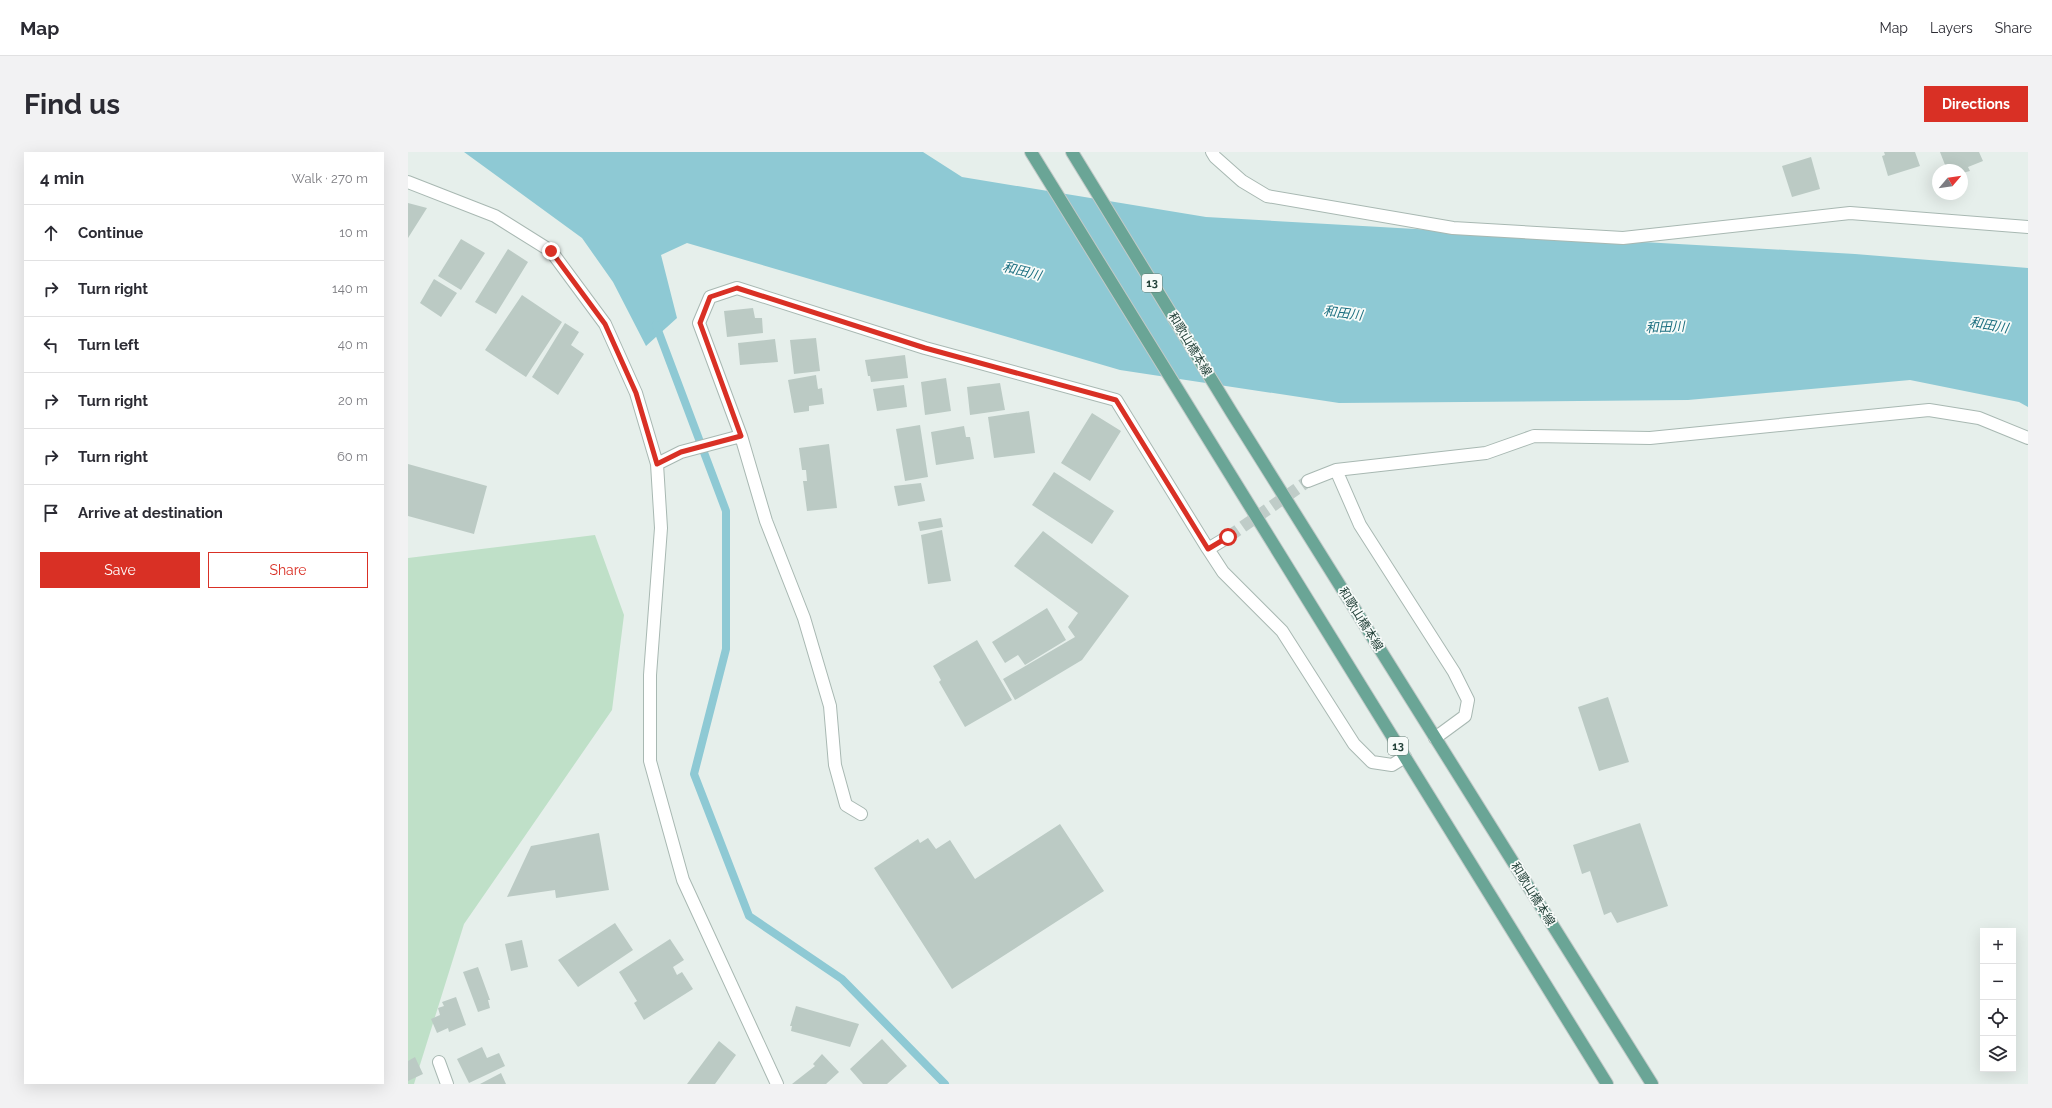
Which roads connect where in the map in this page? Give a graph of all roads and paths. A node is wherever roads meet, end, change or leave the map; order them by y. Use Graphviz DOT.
graph roads {
  1 [pos="1031,152"];
  2 [pos="1072,152"];
  3 [pos="1212,152"];
  4 [pos="408,182"];
  5 [pos="2028,227"];
  6 [pos="741,436"];
  7 [pos="2028,438"];
  8 [pos="657,464"];
  9 [pos="1336,470"];
  10 [pos="1308,481"];
  11 [pos="1228,537"];
  12 [pos="1208,549"];
  13 [pos="1435,738"];
  14 [pos="1406,758"];
  15 [pos="861,814"];
  16 [pos="439,1062"];
  17 [pos="447,1084"];
  18 [pos="777,1084"];
  19 [pos="1607,1084"];
  20 [pos="1652,1084"];
  1 -- 14 [label="main road, 13"];
  2 -- 13 [label="main road, 和歌山橋本線 / 13"];
  3 -- 5 [label="street"];
  4 -- 8 [label="street"];
  6 -- 8 [label="street"];
  6 -- 12 [label="street"];
  6 -- 15 [label="street"];
  7 -- 9 [label="street"];
  8 -- 18 [label="street"];
  9 -- 10 [label="street"];
  9 -- 13 [label="street"];
  11 -- 12 [label="street"];
  12 -- 14 [label="street"];
  13 -- 20 [label="main road, 和歌山橋本線 / 13"];
  14 -- 19 [label="main road, 13"];
  16 -- 17 [label="street"];
}
